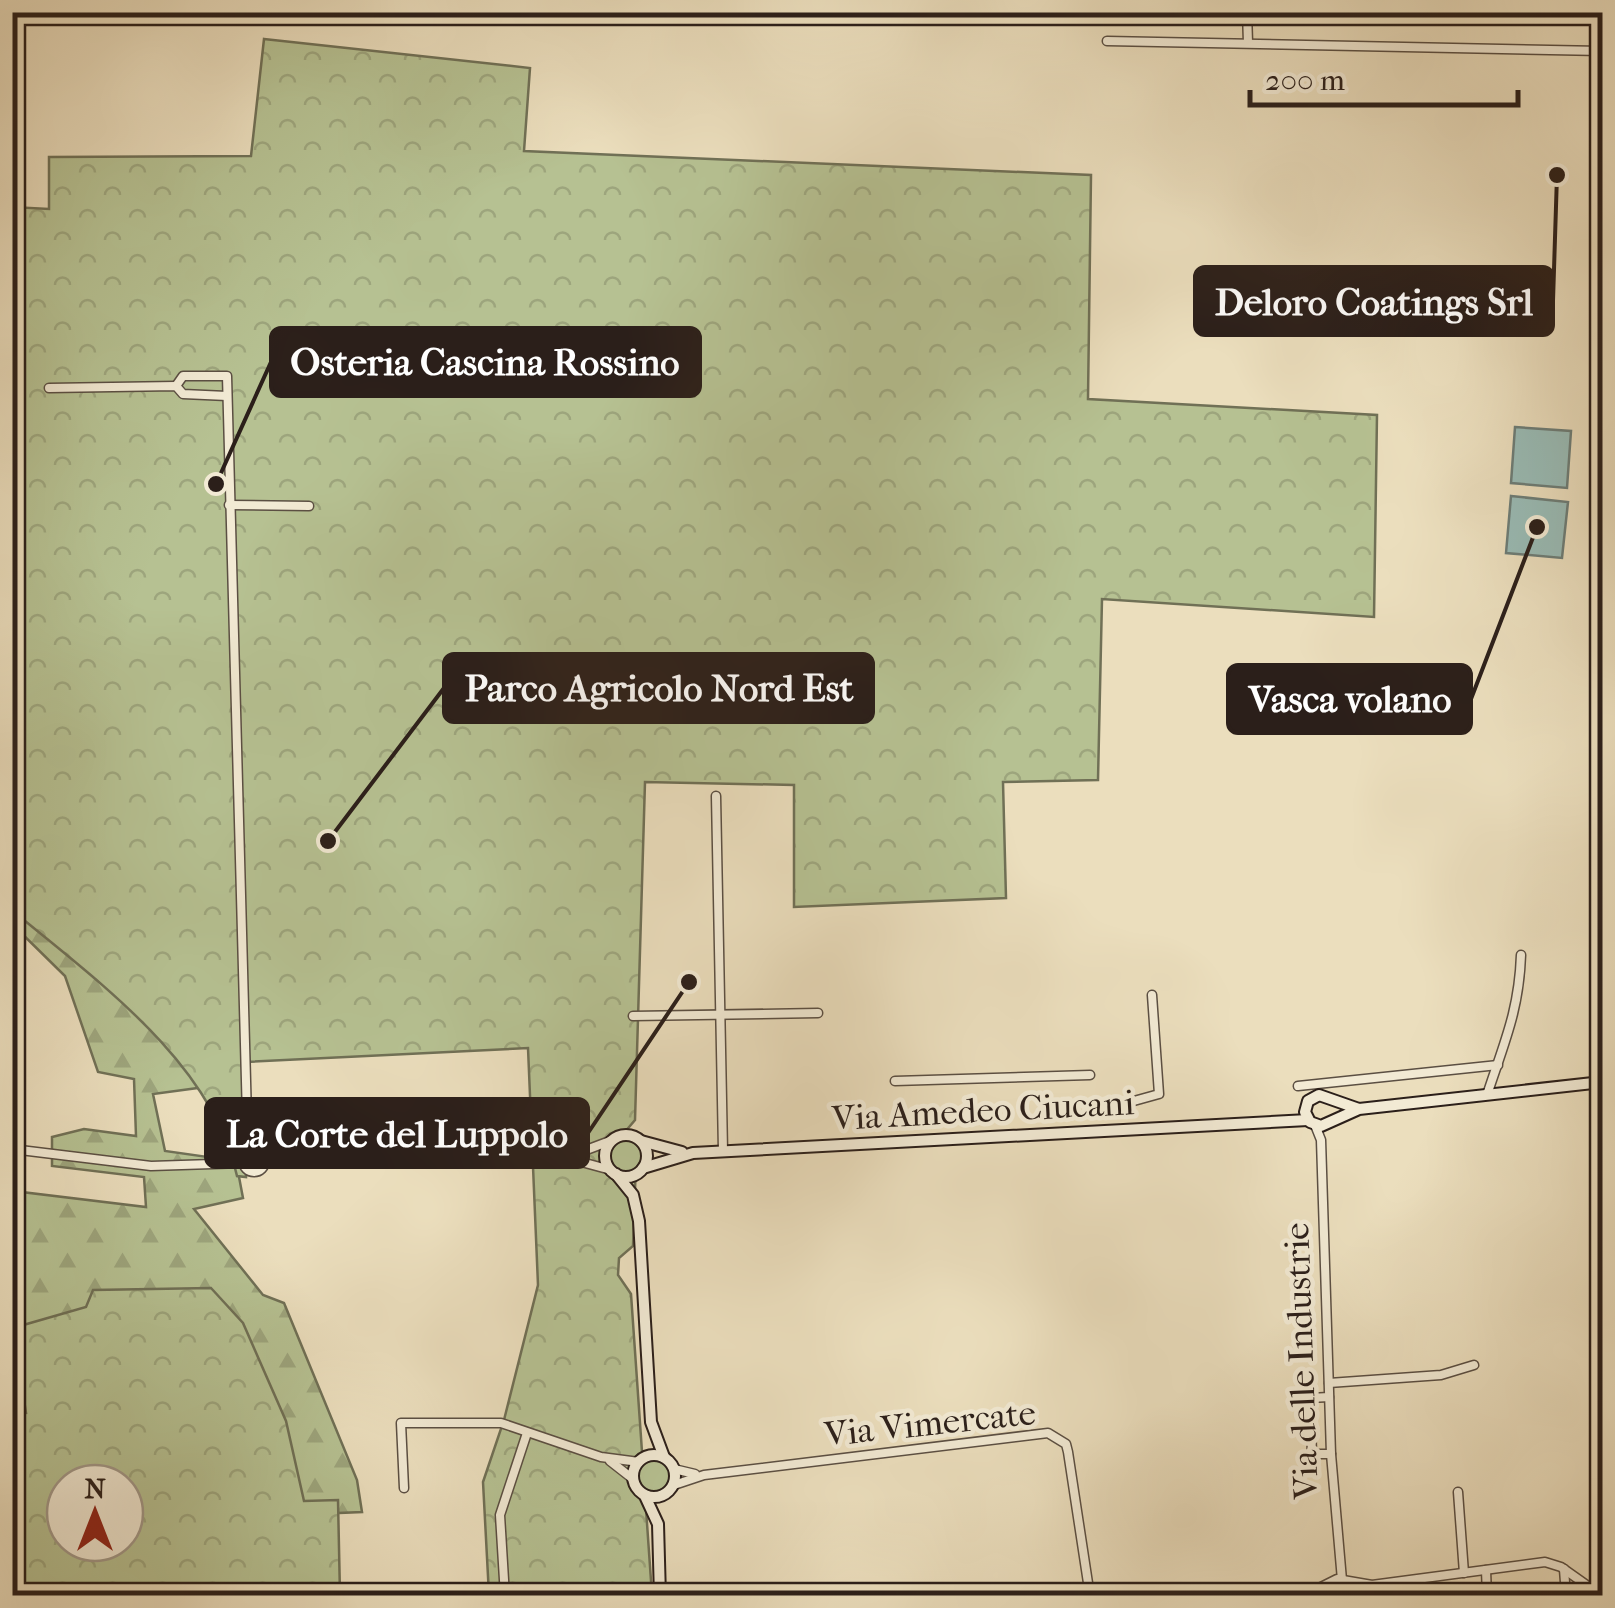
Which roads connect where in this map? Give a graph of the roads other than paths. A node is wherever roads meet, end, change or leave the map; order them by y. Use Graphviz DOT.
graph roads {
  1 [pos="1247,12"];
  2 [pos="1107,41"];
  3 [pos="1248,44"];
  4 [pos="1602,51"];
  5 [pos="176,386"];
  6 [pos="48,388"];
  7 [pos="227,396"];
  8 [pos="229,505"];
  9 [pos="309,506"];
  10 [pos="716,796"];
  11 [pos="1521,954"];
  12 [pos="1152,995"];
  13 [pos="818,1013"];
  14 [pos="718,1015"];
  15 [pos="633,1016"];
  16 [pos="1498,1065"];
  17 [pos="1090,1075"];
  18 [pos="895,1081"];
  19 [pos="1602,1082"];
  20 [pos="1298,1086"];
  21 [pos="1488,1095"];
  22 [pos="1333,1103"];
  23 [pos="1123,1104"];
  24 [pos="1306,1104"];
  25 [pos="1359,1110"];
  26 [pos="1276,1119"];
  27 [pos="1320,1122"];
  28 [pos="641,1141"];
  29 [pos="610,1142"];
  30 [pos="12,1149"];
  31 [pos="252,1150"];
  32 [pos="723,1151"];
  33 [pos="693,1153"];
  34 [pos="564,1157"];
  35 [pos="265,1162"];
  36 [pos="243,1164"];
  37 [pos="642,1169"];
  38 [pos="614,1172"];
  39 [pos="635,1203"];
  40 [pos="1474,1365"];
  41 [pos="1329,1384"];
  42 [pos="1329,1397"];
  43 [pos="651,1422"];
  44 [pos="526,1432"];
  45 [pos="1331,1454"];
  46 [pos="602,1457"];
  47 [pos="664,1457"];
  48 [pos="639,1461"];
  49 [pos="674,1469"];
  50 [pos="704,1475"];
  51 [pos="633,1479"];
  52 [pos="404,1488"];
  53 [pos="671,1488"];
  54 [pos="1458,1492"];
  55 [pos="645,1495"];
  56 [pos="658,1527"];
  57 [pos="1564,1569"];
  58 [pos="1486,1570"];
  59 [pos="1464,1573"];
  60 [pos="1343,1580"];
  61 [pos="1330,1584"];
  62 [pos="1311,1592"];
  63 [pos="1349,1595"];
  64 [pos="506,1596"];
  65 [pos="660,1596"];
  66 [pos="1090,1596"];
  67 [pos="1275,1596"];
  68 [pos="1326,1596"];
  69 [pos="1488,1596"];
  70 [pos="1566,1596"];
  71 [pos="1602,1596"];
  1 -- 3 [label="street"];
  2 -- 3 [label="street"];
  3 -- 4 [label="street"];
  5 -- 6 [label="street"];
  5 -- 7 [label="street"];
  5 -- 7 [label="street"];
  7 -- 8 [label="street"];
  8 -- 9 [label="street"];
  8 -- 31 [label="street"];
  10 -- 14 [label="street"];
  11 -- 16 [label="street"];
  12 -- 23 [label="street"];
  13 -- 14 [label="street"];
  14 -- 15 [label="street"];
  14 -- 32 [label="street"];
  16 -- 20 [label="street"];
  16 -- 21 [label="street"];
  17 -- 18 [label="street"];
  19 -- 21 [label="main road, Via Amedeo Ciucani"];
  21 -- 25 [label="main road, Via Amedeo Ciucani"];
  22 -- 24 [label="main road, Via Amedeo Ciucani"];
  22 -- 25 [label="main road, Via Amedeo Ciucani"];
  22 -- 27 [label="main road"];
  24 -- 26 [label="main road, Via Amedeo Ciucani"];
  24 -- 27 [label="main road"];
  25 -- 27 [label="main road, Via Amedeo Ciucani"];
  26 -- 27 [label="main road, Via Amedeo Ciucani"];
  26 -- 32 [label="main road, Via Amedeo Ciucani"];
  27 -- 41 [label="street, Via delle Industrie"];
  28 -- 29 [label="main road, Via Amedeo Ciucani"];
  28 -- 33 [label="main road, Via Amedeo Ciucani"];
  28 -- 37 [label="main road"];
  29 -- 34 [label="street, Via Amedeo Ciucani"];
  29 -- 38 [label="main road"];
  30 -- 36 [label="street"];
  31 -- 35 [label="street"];
  31 -- 36 [label="street"];
  32 -- 33 [label="main road, Via Amedeo Ciucani"];
  33 -- 37 [label="main road, Via Amedeo Ciucani"];
  34 -- 35 [label="street, Via Amedeo Ciucani"];
  34 -- 38 [label="street, Via Amedeo Ciucani"];
  35 -- 36 [label="street"];
  37 -- 38 [label="main road, Via Amedeo Ciucani"];
  37 -- 39 [label="main road"];
  38 -- 39 [label="main road"];
  39 -- 43 [label="main road"];
  40 -- 41 [label="street"];
  41 -- 42 [label="street, Via delle Industrie"];
  42 -- 45 [label="street, Via delle Industrie"];
  42 -- 45 [label="street"];
  43 -- 47 [label="main road"];
  43 -- 48 [label="main road"];
  44 -- 46 [label="street"];
  44 -- 52 [label="street"];
  44 -- 64 [label="street"];
  45 -- 60 [label="street, Via delle Industrie"];
  46 -- 48 [label="street"];
  46 -- 51 [label="street"];
  47 -- 48 [label="main road"];
  47 -- 49 [label="main road"];
  48 -- 51 [label="main road"];
  49 -- 50 [label="street, Via Vimercate"];
  49 -- 53 [label="main road"];
  50 -- 53 [label="street, Via Vimercate"];
  50 -- 66 [label="street, Via Vimercate"];
  51 -- 55 [label="main road"];
  53 -- 55 [label="main road"];
  53 -- 56 [label="main road"];
  54 -- 59 [label="street"];
  55 -- 56 [label="main road"];
  56 -- 65 [label="main road"];
  57 -- 58 [label="street"];
  57 -- 70 [label="street"];
  57 -- 71 [label="street"];
  58 -- 59 [label="street"];
  58 -- 69 [label="street"];
  59 -- 60 [label="street"];
  60 -- 61 [label="street"];
  60 -- 63 [label="street"];
  61 -- 62 [label="street"];
  61 -- 68 [label="street"];
  62 -- 67 [label="street"];
  62 -- 68 [label="street"];
}
